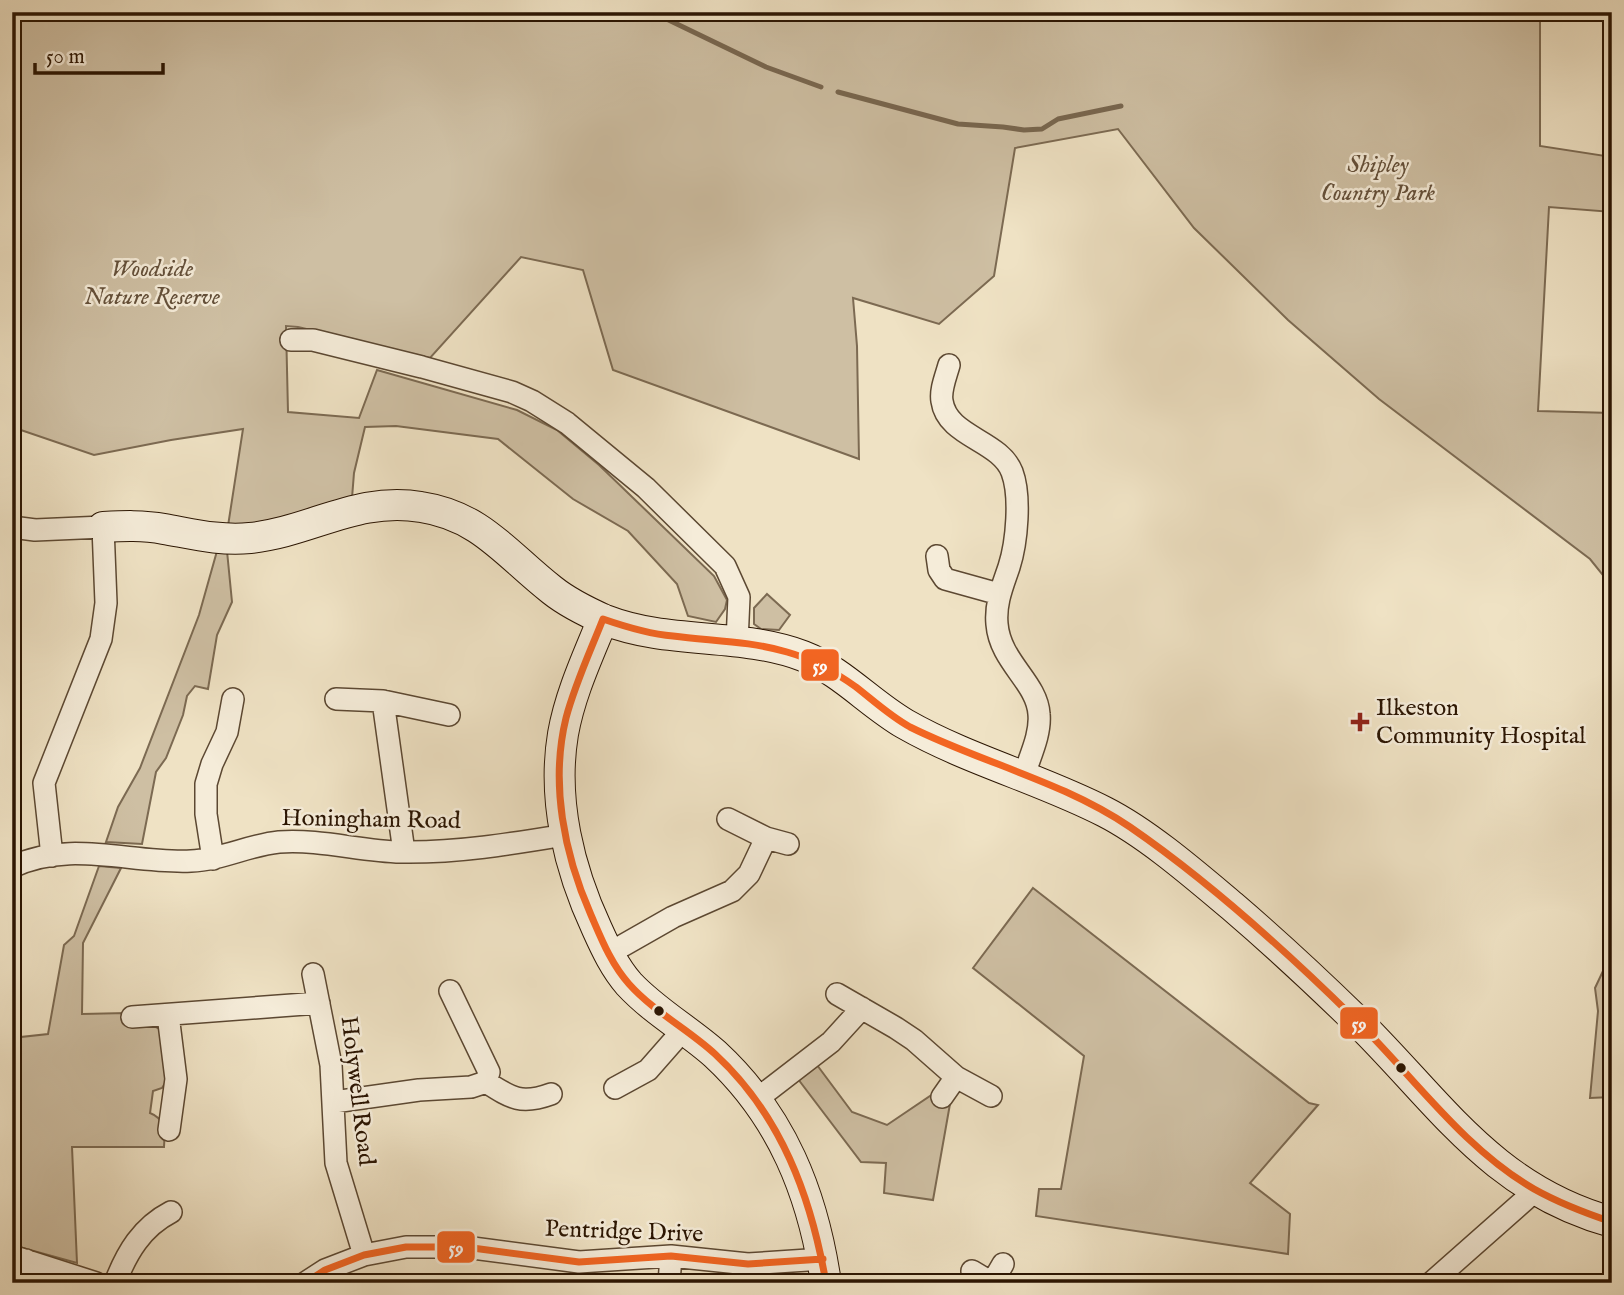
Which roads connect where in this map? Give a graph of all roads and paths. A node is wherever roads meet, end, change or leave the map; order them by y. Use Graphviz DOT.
graph roads {
  1 [pos="291,340"];
  2 [pos="948,365"];
  3 [pos="12,527"];
  4 [pos="103,527"];
  5 [pos="937,556"];
  6 [pos="999,594"];
  7 [pos="603,619"];
  8 [pos="737,642"];
  9 [pos="233,699"];
  10 [pos="336,699"];
  11 [pos="383,701"];
  12 [pos="449,715"];
  13 [pos="1024,775"];
  14 [pos="728,820"];
  15 [pos="565,835"];
  16 [pos="766,838"];
  17 [pos="788,844"];
  18 [pos="404,852"];
  19 [pos="52,856"];
  20 [pos="214,859"];
  21 [pos="12,867"];
  22 [pos="608,954"];
  23 [pos="313,974"];
  24 [pos="450,991"];
  25 [pos="837,994"];
  26 [pos="319,1003"];
  27 [pos="862,1008"];
  28 [pos="168,1015"];
  29 [pos="132,1017"];
  30 [pos="684,1029"];
  31 [pos="956,1077"];
  32 [pos="486,1082"];
  33 [pos="615,1088"];
  34 [pos="551,1094"];
  35 [pos="991,1096"];
  36 [pos="942,1097"];
  37 [pos="757,1099"];
  38 [pos="334,1102"];
  39 [pos="169,1130"];
  40 [pos="1535,1191"];
  41 [pos="172,1212"];
  42 [pos="1612,1222"];
  43 [pos="364,1255"];
  44 [pos="671,1256"];
  45 [pos="19,1258"];
  46 [pos="1003,1264"];
  47 [pos="825,1271"];
  48 [pos="972,1271"];
  49 [pos="20,1283"];
  50 [pos="96,1283"];
  51 [pos="116,1283"];
  52 [pos="305,1283"];
  53 [pos="670,1283"];
  54 [pos="992,1283"];
  55 [pos="1431,1283"];
  1 -- 8 [label="street"];
  2 -- 6 [label="street"];
  3 -- 4 [label="street"];
  4 -- 7 [label="street"];
  4 -- 19 [label="street"];
  5 -- 6 [label="street"];
  6 -- 13 [label="street"];
  7 -- 8 [label="street"];
  7 -- 15 [label="street"];
  8 -- 13 [label="street"];
  9 -- 20 [label="street"];
  10 -- 11 [label="street"];
  11 -- 12 [label="street"];
  11 -- 18 [label="street"];
  13 -- 40 [label="street"];
  14 -- 16 [label="street"];
  15 -- 18 [label="street, Honingham Road"];
  15 -- 22 [label="street"];
  16 -- 17 [label="street"];
  16 -- 22 [label="street"];
  18 -- 20 [label="street, Honingham Road"];
  19 -- 20 [label="street, Honingham Road"];
  19 -- 21 [label="street, Honingham Road"];
  22 -- 30 [label="street"];
  23 -- 26 [label="street, Holywell Road"];
  24 -- 32 [label="street"];
  25 -- 27 [label="street"];
  26 -- 28 [label="street"];
  26 -- 38 [label="street, Holywell Road"];
  27 -- 31 [label="street"];
  27 -- 37 [label="street"];
  28 -- 29 [label="street"];
  28 -- 39 [label="street"];
  30 -- 33 [label="street"];
  30 -- 37 [label="street"];
  31 -- 35 [label="street"];
  31 -- 36 [label="street"];
  32 -- 34 [label="street"];
  32 -- 38 [label="street"];
  37 -- 47 [label="street"];
  38 -- 43 [label="street, Holywell Road"];
  40 -- 42 [label="street"];
  40 -- 55 [label="street"];
  41 -- 51 [label="street"];
  43 -- 44 [label="street, Pentridge Drive"];
  43 -- 52 [label="street, Pentridge Drive"];
  44 -- 47 [label="street, Pentridge Drive"];
  44 -- 53 [label="street"];
  45 -- 49 [label="street"];
  45 -- 50 [label="street"];
  46 -- 54 [label="street"];
  48 -- 54 [label="street"];
}
